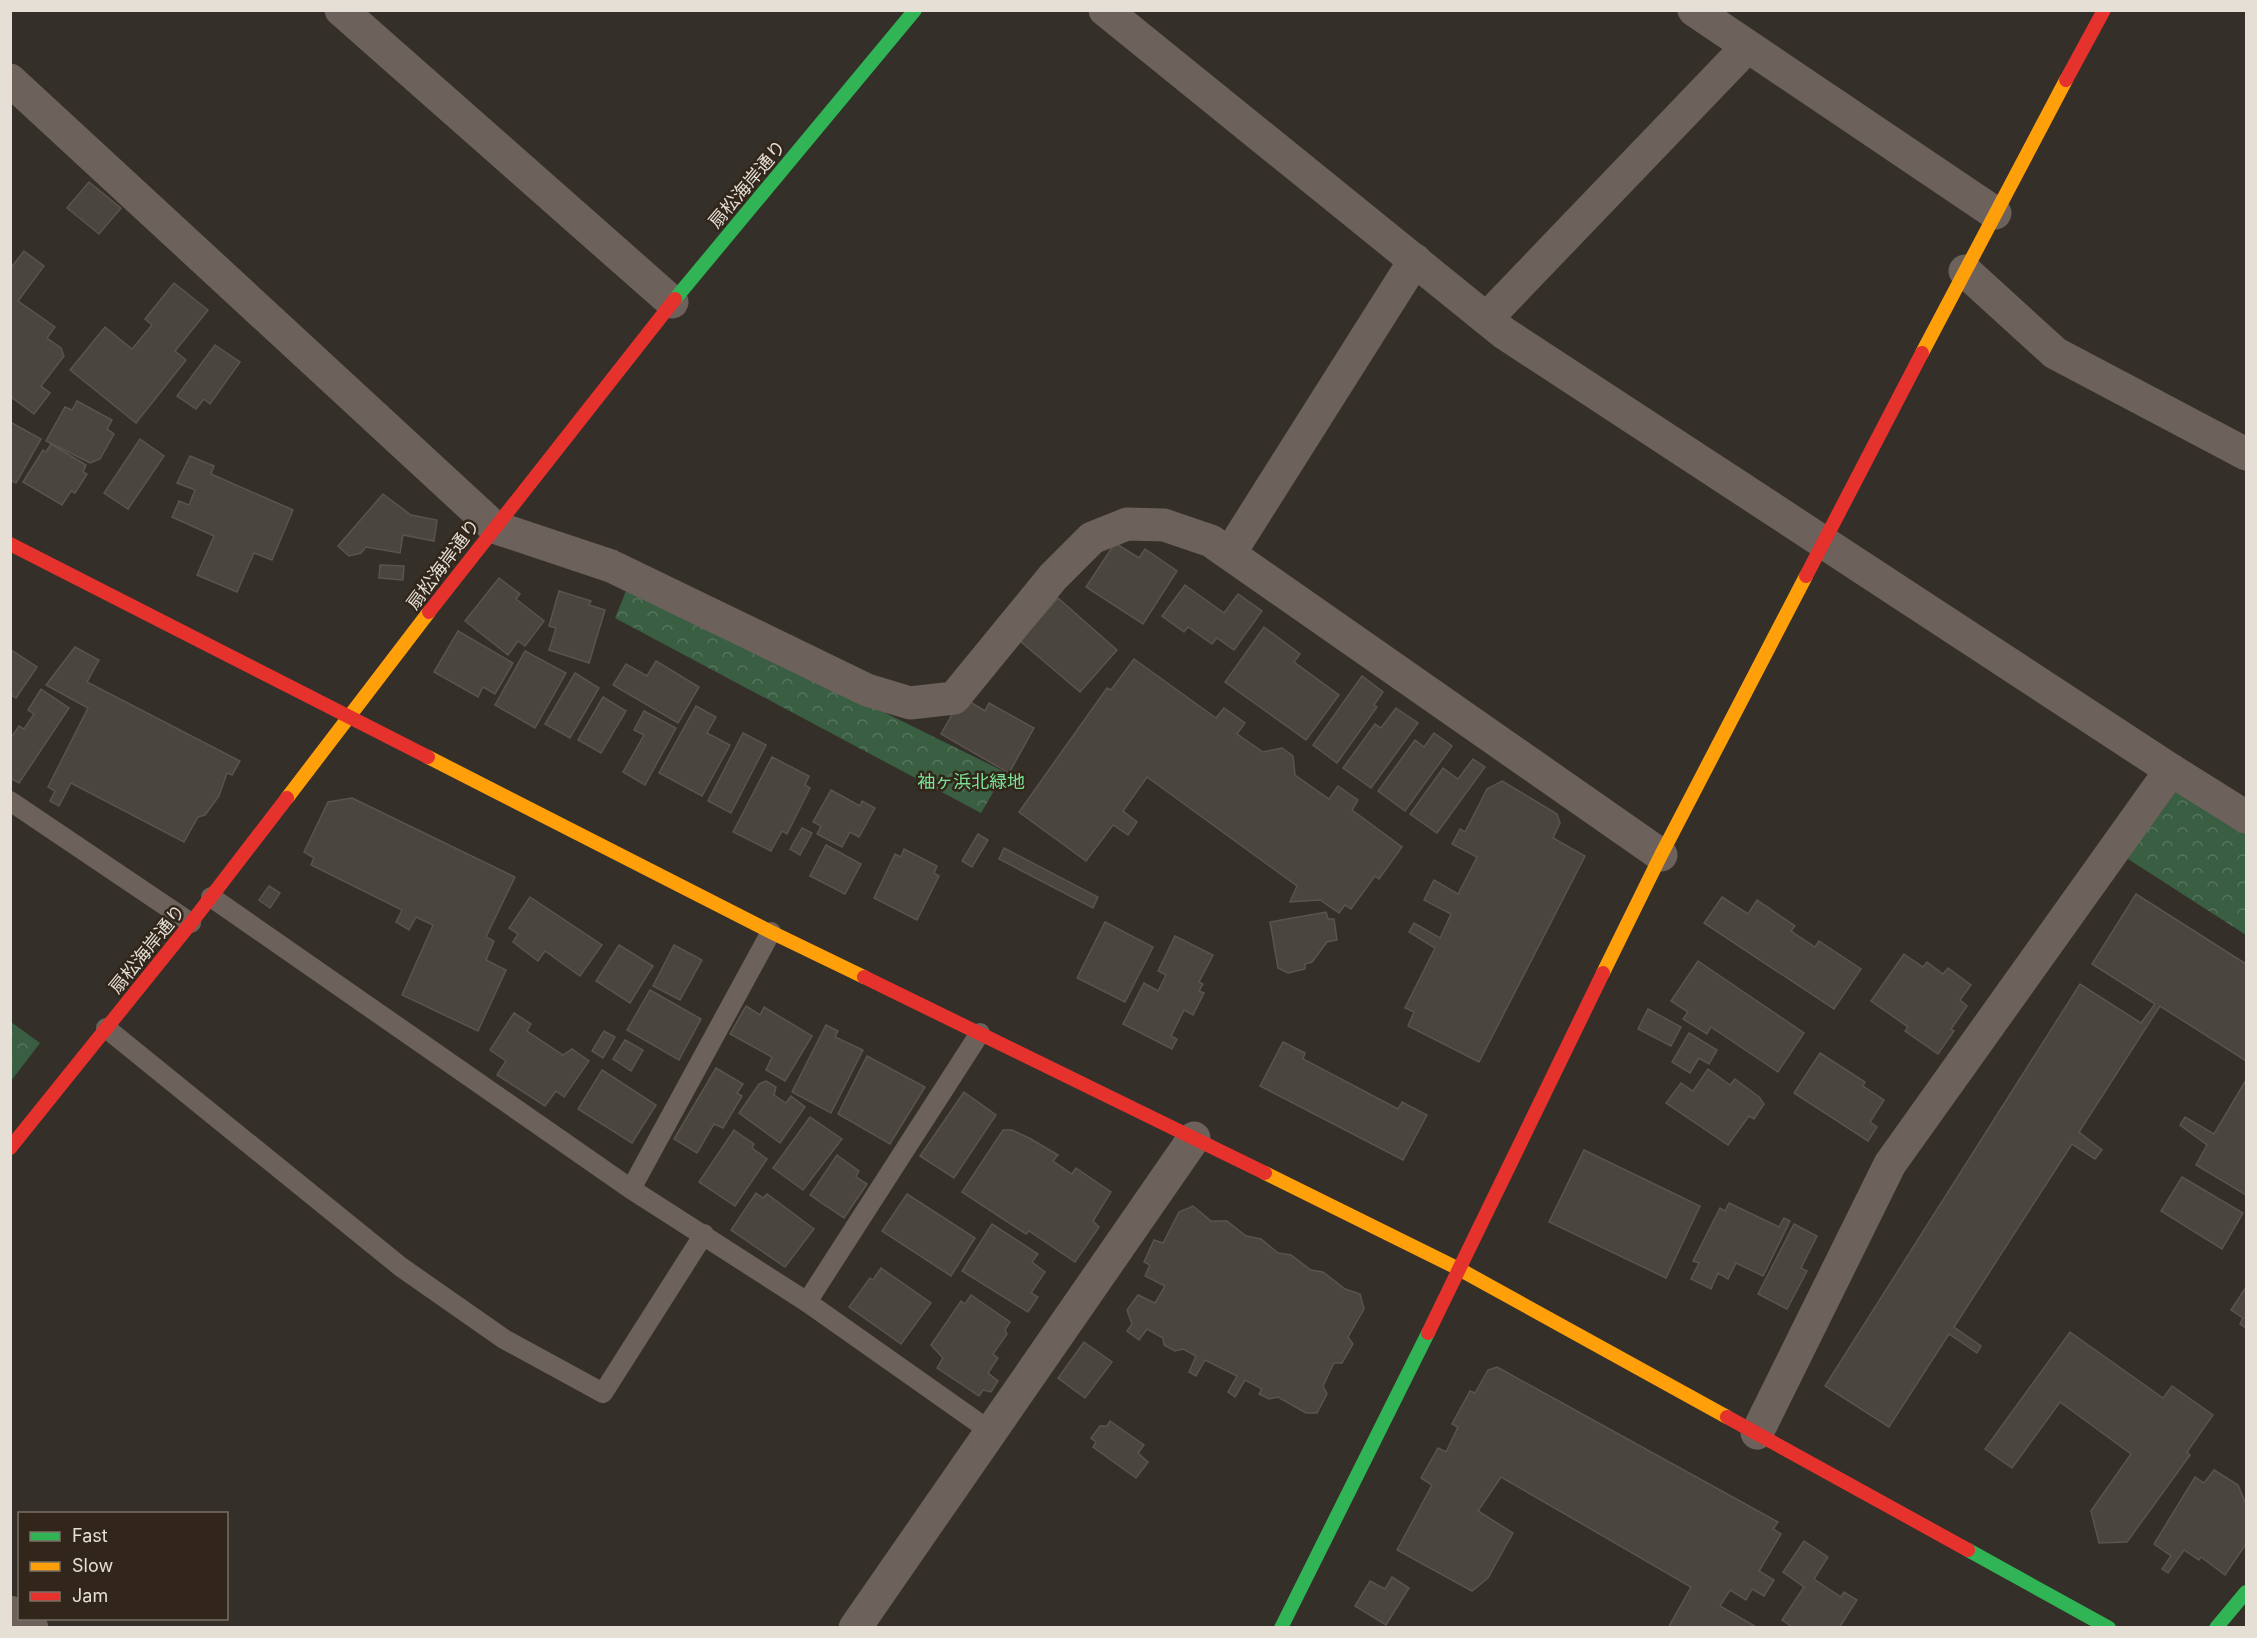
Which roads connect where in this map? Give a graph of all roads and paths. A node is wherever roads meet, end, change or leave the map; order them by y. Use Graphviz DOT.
graph roads {
  1 [pos="341,10"];
  2 [pos="915,10"];
  3 [pos="1105,10"];
  4 [pos="1694,10"];
  5 [pos="2104,10"];
  6 [pos="1747,47"];
  7 [pos="10,80"];
  8 [pos="1995,213"];
  9 [pos="1415,260"];
  10 [pos="1965,272"];
  11 [pos="672,302"];
  12 [pos="1487,318"];
  13 [pos="2247,454"];
  14 [pos="494,527"];
  15 [pos="1825,543"];
  16 [pos="10,544"];
  17 [pos="1230,553"];
  18 [pos="350,717"];
  19 [pos="2171,770"];
  20 [pos="10,801"];
  21 [pos="2247,817"];
  22 [pos="1661,855"];
  23 [pos="211,897"];
  24 [pos="190,923"];
  25 [pos="771,932"];
  26 [pos="106,1028"];
  27 [pos="980,1033"];
  28 [pos="1194,1138"];
  29 [pos="10,1148"];
  30 [pos="631,1189"];
  31 [pos="704,1234"];
  32 [pos="1459,1269"];
  33 [pos="807,1302"];
  34 [pos="990,1431"];
  35 [pos="1757,1433"];
  36 [pos="2247,1592"];
  37 [pos="855,1628"];
  38 [pos="1281,1628"];
  39 [pos="2109,1628"];
  40 [pos="2216,1628"];
  1 -- 11 [label="street"];
  2 -- 11 [label="street, 扇松海岸通り"];
  3 -- 9 [label="street"];
  4 -- 6 [label="street"];
  5 -- 8 [label="street"];
  6 -- 8 [label="street"];
  6 -- 12 [label="street"];
  7 -- 14 [label="street"];
  8 -- 10 [label="street"];
  9 -- 12 [label="street"];
  9 -- 17 [label="street"];
  10 -- 13 [label="street"];
  10 -- 15 [label="street"];
  11 -- 14 [label="street, 扇松海岸通り"];
  12 -- 15 [label="street"];
  14 -- 17 [label="street"];
  14 -- 18 [label="street, 扇松海岸通り"];
  15 -- 19 [label="street"];
  15 -- 22 [label="street"];
  16 -- 18 [label="street"];
  17 -- 22 [label="street"];
  18 -- 23 [label="street, 扇松海岸通り"];
  18 -- 25 [label="street"];
  19 -- 21 [label="street"];
  19 -- 35 [label="street"];
  20 -- 24 [label="lane"];
  22 -- 32 [label="street"];
  23 -- 24 [label="street, 扇松海岸通り"];
  23 -- 30 [label="lane"];
  24 -- 26 [label="street, 扇松海岸通り"];
  25 -- 27 [label="street"];
  25 -- 30 [label="lane"];
  26 -- 29 [label="street, 扇松海岸通り"];
  26 -- 31 [label="lane"];
  27 -- 28 [label="street"];
  27 -- 33 [label="lane"];
  28 -- 32 [label="street"];
  28 -- 34 [label="street"];
  30 -- 31 [label="lane"];
  31 -- 33 [label="lane"];
  32 -- 35 [label="street"];
  32 -- 38 [label="street"];
  33 -- 34 [label="lane"];
  34 -- 37 [label="street"];
  35 -- 39 [label="street"];
  36 -- 40 [label="street"];
}
